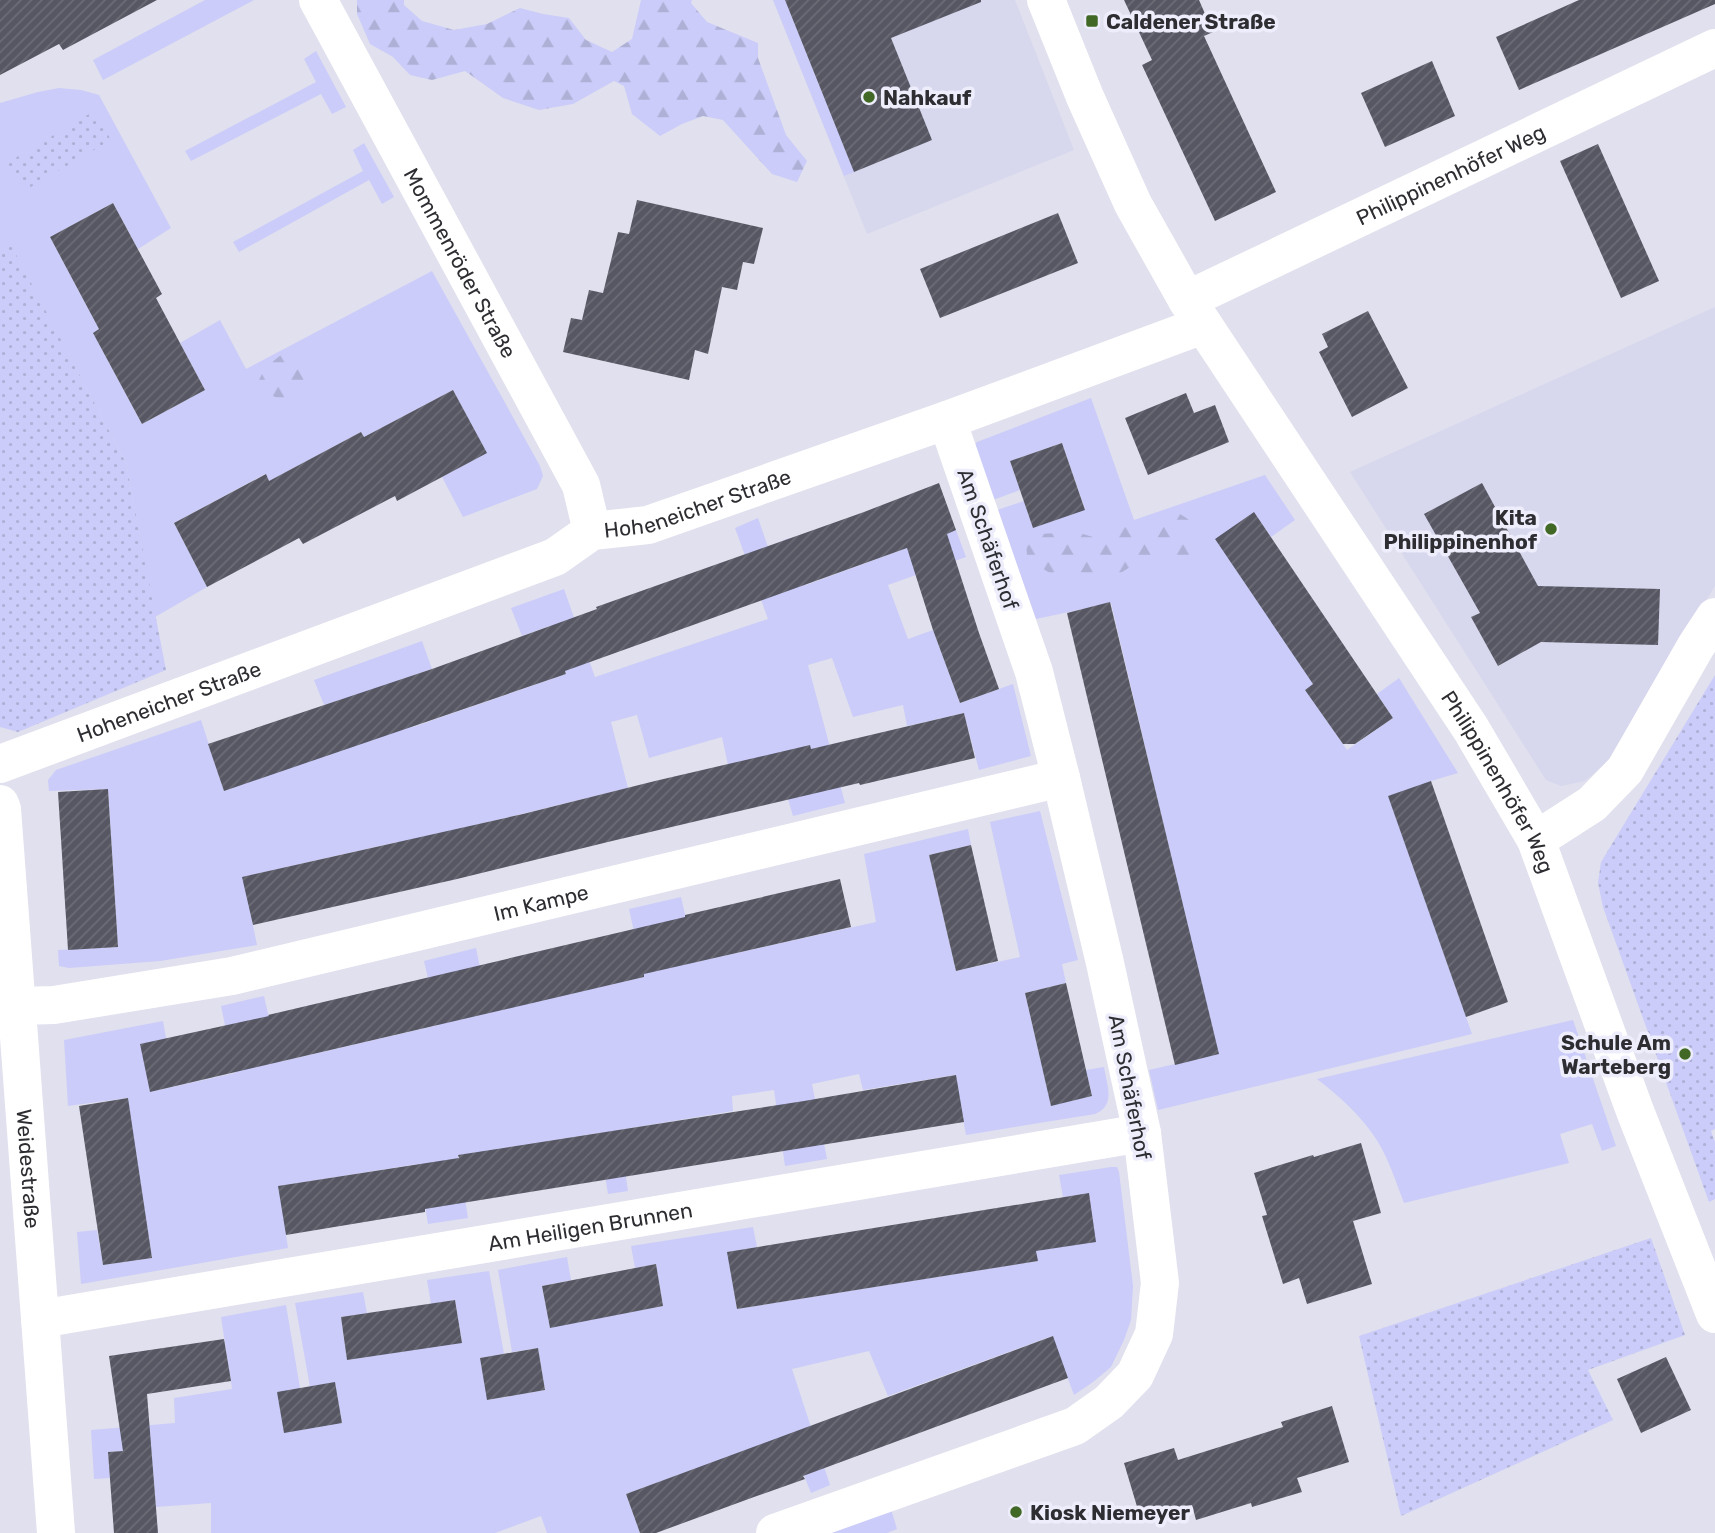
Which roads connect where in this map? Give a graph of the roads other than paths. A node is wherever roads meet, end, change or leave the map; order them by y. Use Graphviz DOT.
graph roads {
  1 [pos="318,0"];
  2 [pos="1046,0"];
  3 [pos="1715,48"];
  4 [pos="1195,313"];
  5 [pos="947,420"];
  6 [pos="592,531"];
  7 [pos="1715,617"];
  8 [pos="0,764"];
  9 [pos="1061,778"];
  10 [pos="0,803"];
  11 [pos="1536,840"];
  12 [pos="18,1006"];
  13 [pos="1142,1133"];
  14 [pos="1715,1314"];
  15 [pos="40,1319"];
  16 [pos="56,1533"];
  17 [pos="775,1533"];
  1 -- 6 [label="street, Mommenröder Straße"];
  2 -- 4 [label="street, Philippinenhöfer Weg"];
  3 -- 4 [label="street, Philippinenhöfer Weg"];
  4 -- 5 [label="street, Hoheneicher Straße"];
  4 -- 11 [label="street, Philippinenhöfer Weg"];
  5 -- 6 [label="street, Hoheneicher Straße"];
  5 -- 9 [label="street, Am Schäferhof"];
  6 -- 8 [label="street, Hoheneicher Straße"];
  7 -- 11 [label="street"];
  9 -- 12 [label="street, Im Kampe"];
  9 -- 13 [label="street, Am Schäferhof"];
  10 -- 12 [label="street, Weidestraße"];
  11 -- 14 [label="street, Philippinenhöfer Weg"];
  12 -- 15 [label="street, Weidestraße"];
  13 -- 15 [label="street, Am Heiligen Brunnen"];
  13 -- 17 [label="street, Am Schäferhof"];
  15 -- 16 [label="street, Weidestraße"];
}
